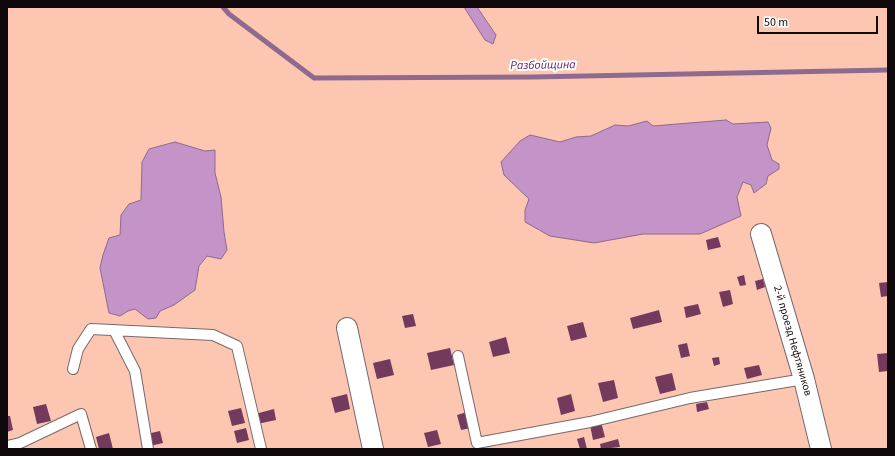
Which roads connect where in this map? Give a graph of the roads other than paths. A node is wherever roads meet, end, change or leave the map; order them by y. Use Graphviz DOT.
graph roads {
  1 [pos="761,234"];
  2 [pos="347,328"];
  3 [pos="114,330"];
  4 [pos="458,356"];
  5 [pos="73,369"];
  6 [pos="804,379"];
  7 [pos="7,446"];
  8 [pos="91,449"];
  9 [pos="148,449"];
  10 [pos="261,449"];
  11 [pos="373,449"];
  12 [pos="821,449"];
  1 -- 6 [label="street, 2-й проезд Нефтяников"];
  2 -- 11 [label="street"];
  3 -- 5 [label="lane"];
  3 -- 9 [label="lane"];
  3 -- 10 [label="lane"];
  4 -- 6 [label="lane"];
  6 -- 12 [label="street, 2-й проезд Нефтяников"];
  7 -- 8 [label="lane"];
}
